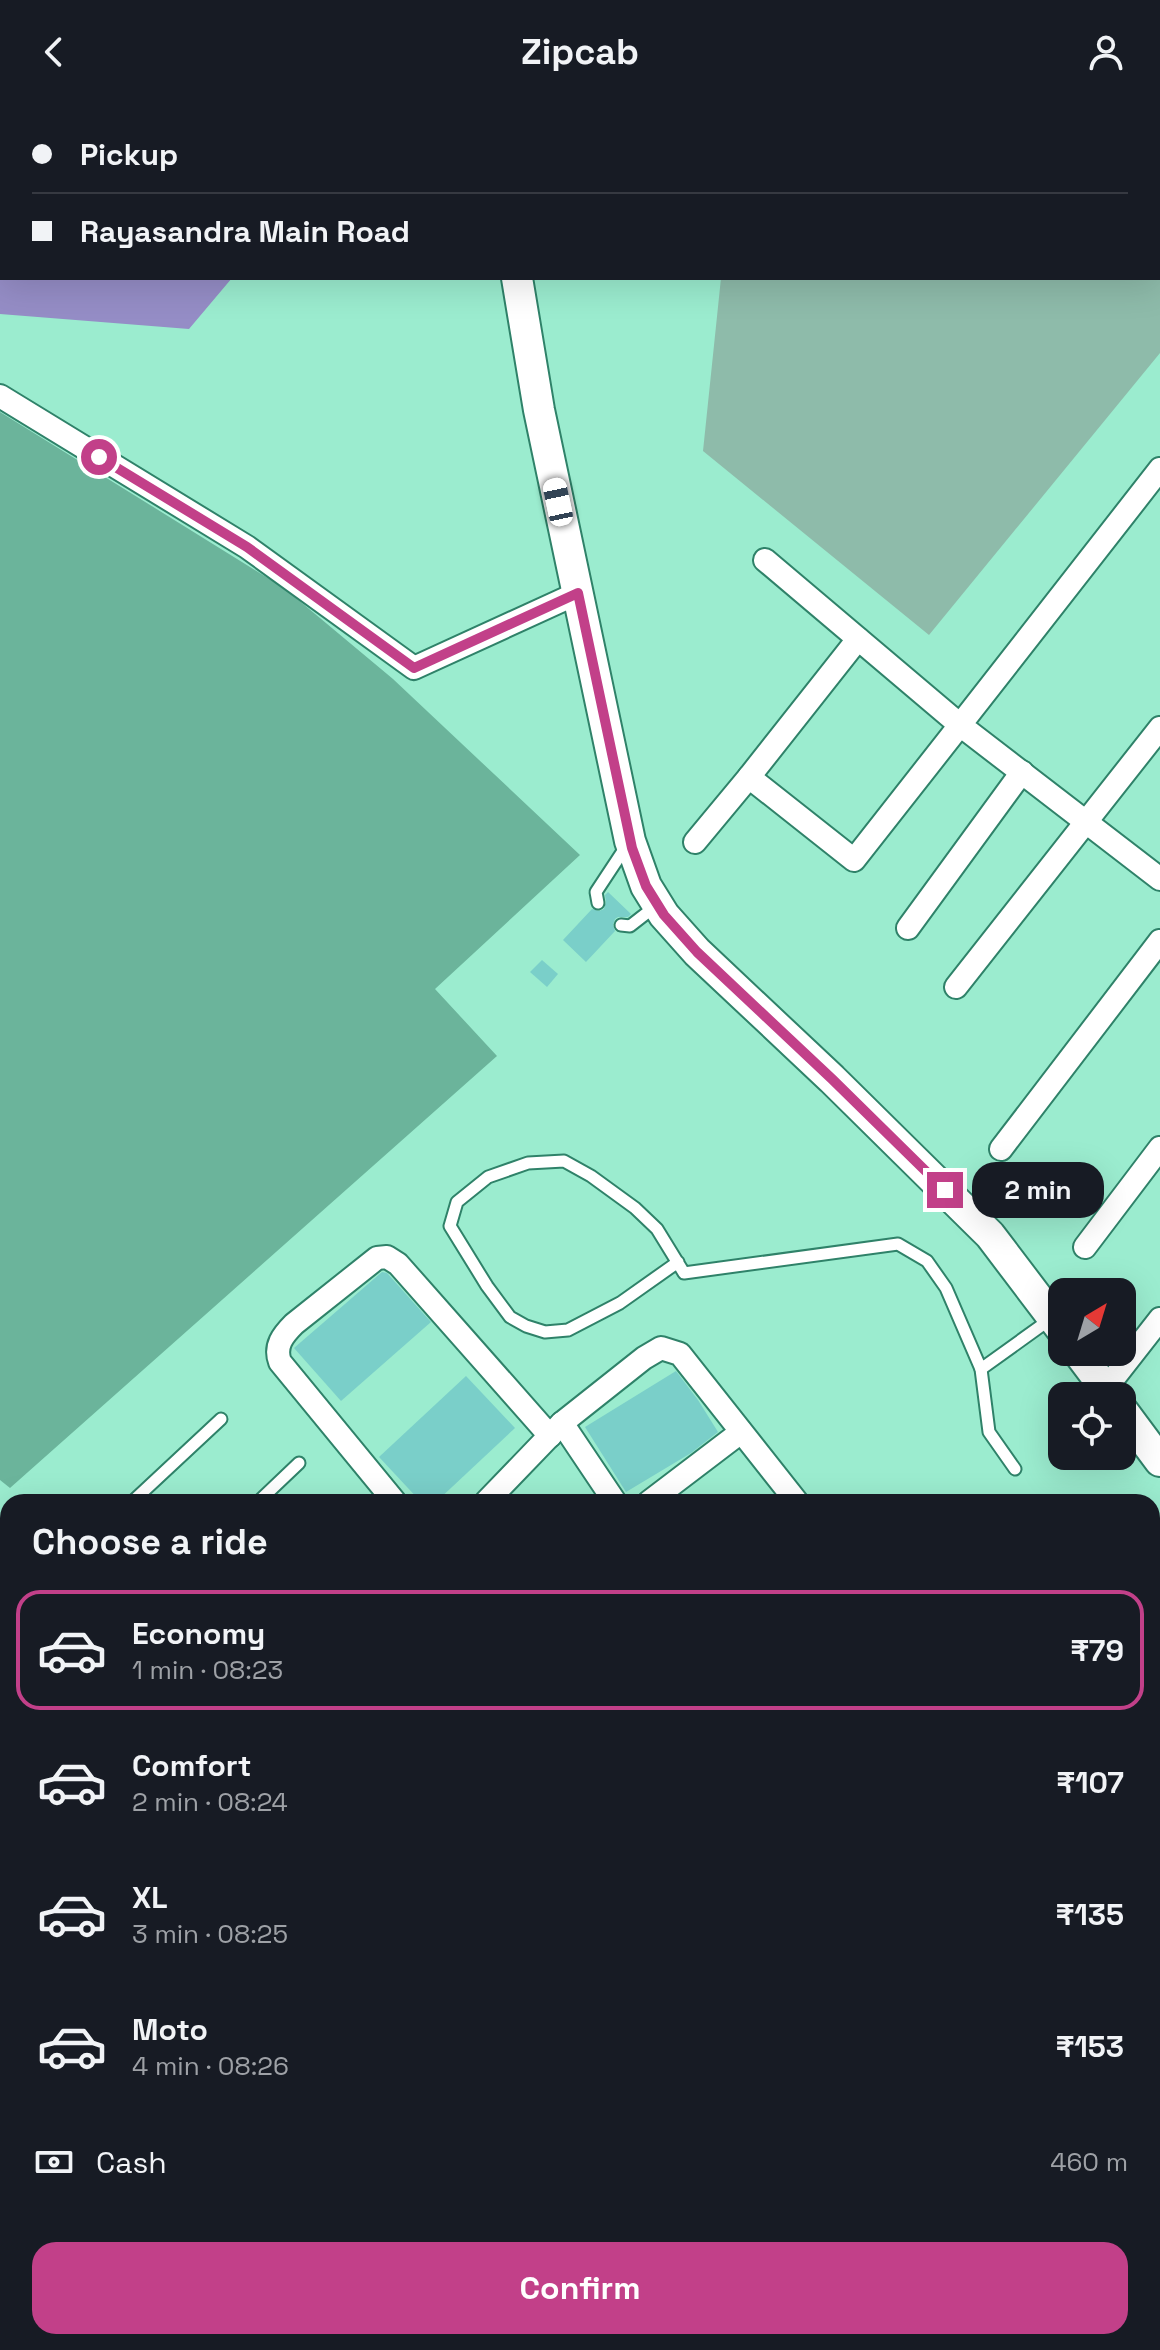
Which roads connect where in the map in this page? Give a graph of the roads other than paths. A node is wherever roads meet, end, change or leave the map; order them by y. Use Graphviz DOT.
graph roads {
  1 [pos="517,280"];
  2 [pos="0,396"];
  3 [pos="1160,469"];
  4 [pos="765,560"];
  5 [pos="578,593"];
  6 [pos="858,639"];
  7 [pos="960,725"];
  8 [pos="1160,728"];
  9 [pos="1022,772"];
  10 [pos="749,777"];
  11 [pos="1087,823"];
  12 [pos="630,841"];
  13 [pos="695,842"];
  14 [pos="1160,879"];
  15 [pos="598,903"];
  16 [pos="658,905"];
  17 [pos="621,925"];
  18 [pos="908,928"];
  19 [pos="1160,941"];
  20 [pos="956,987"];
  21 [pos="1160,1148"];
  22 [pos="1001,1149"];
  23 [pos="1085,1247"];
  24 [pos="678,1262"];
  25 [pos="1048,1312"];
  26 [pos="1160,1319"];
  27 [pos="1048,1329"];
  28 [pos="1089,1366"];
  29 [pos="981,1369"];
  30 [pos="1101,1382"];
  31 [pos="1123,1382"];
  32 [pos="221,1419"];
  33 [pos="556,1429"];
  34 [pos="1136,1429"];
  35 [pos="741,1432"];
  36 [pos="1160,1461"];
  37 [pos="299,1463"];
  38 [pos="1015,1469"];
  39 [pos="141,1494"];
  40 [pos="266,1494"];
  41 [pos="388,1494"];
  42 [pos="498,1494"];
  43 [pos="609,1494"];
  44 [pos="660,1494"];
  45 [pos="791,1494"];
  1 -- 5 [label="street"];
  2 -- 5 [label="street"];
  3 -- 7 [label="street"];
  4 -- 6 [label="street"];
  5 -- 12 [label="street"];
  6 -- 7 [label="street"];
  6 -- 10 [label="street"];
  7 -- 9 [label="street"];
  7 -- 10 [label="street"];
  8 -- 11 [label="street"];
  9 -- 11 [label="street"];
  9 -- 18 [label="street"];
  10 -- 13 [label="street"];
  11 -- 14 [label="street"];
  11 -- 20 [label="street"];
  12 -- 15 [label="lane"];
  12 -- 16 [label="street"];
  16 -- 17 [label="lane"];
  16 -- 25 [label="street"];
  19 -- 22 [label="street"];
  21 -- 23 [label="street"];
  24 -- 24 [label="lane"];
  24 -- 29 [label="lane"];
  26 -- 31 [label="street"];
  27 -- 29 [label="lane"];
  28 -- 30 [label="street"];
  29 -- 38 [label="lane"];
  32 -- 39 [label="lane"];
  33 -- 35 [label="street"];
  33 -- 41 [label="street"];
  33 -- 42 [label="street"];
  33 -- 43 [label="street"];
  34 -- 36 [label="street"];
  35 -- 44 [label="street"];
  35 -- 45 [label="street"];
  37 -- 40 [label="lane"];
}
